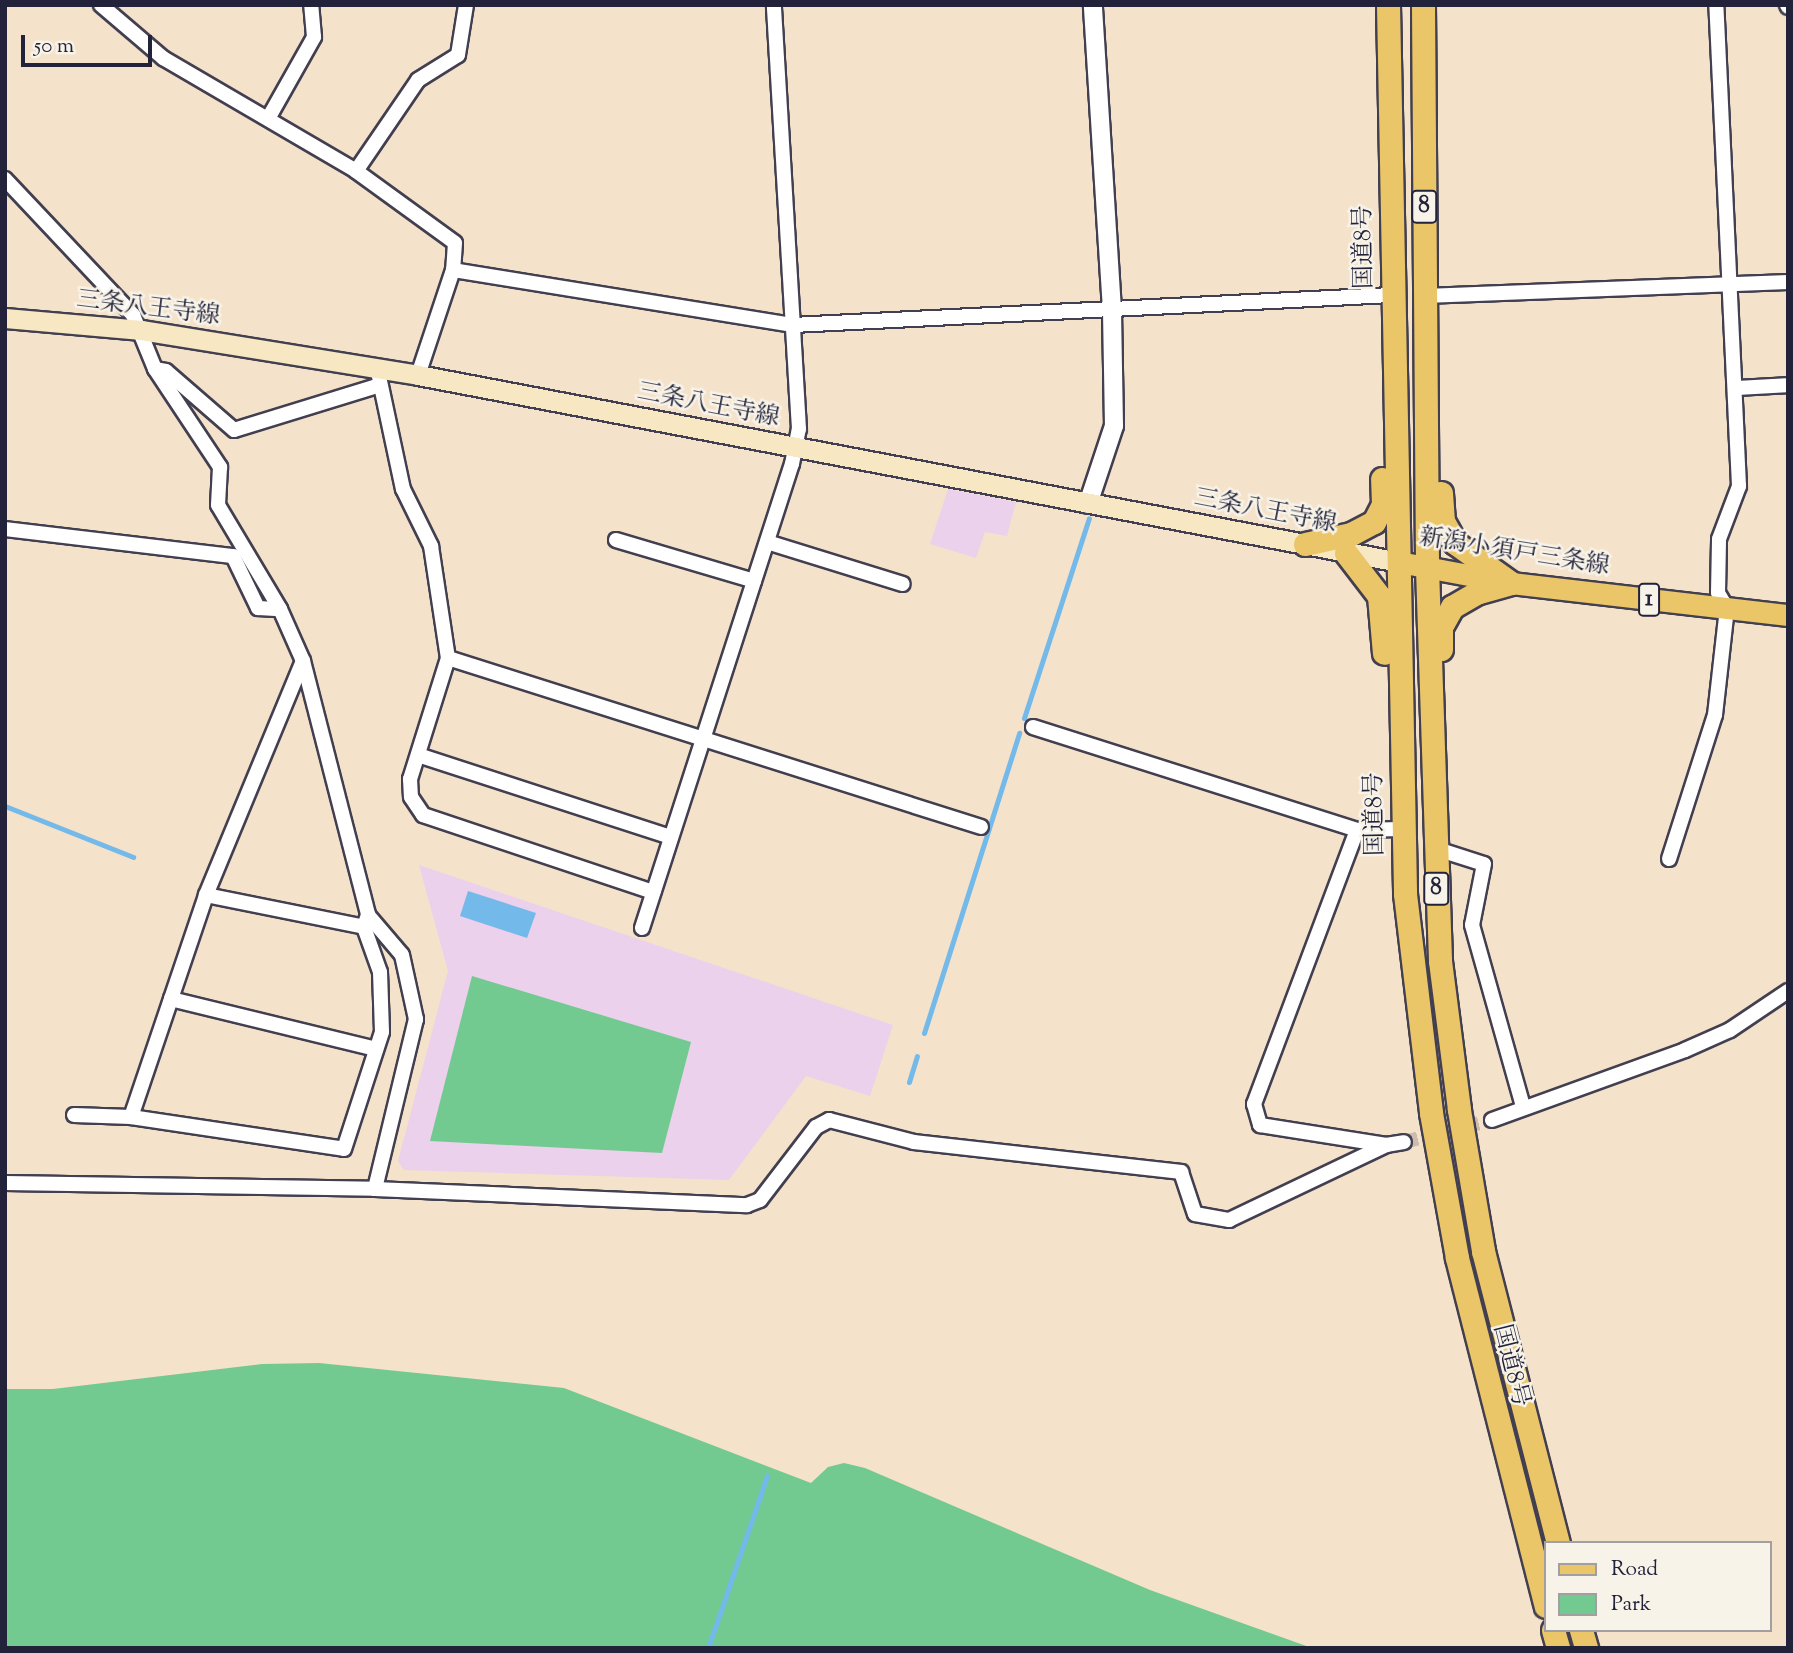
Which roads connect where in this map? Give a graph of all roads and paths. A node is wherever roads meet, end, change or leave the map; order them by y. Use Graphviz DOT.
graph roads {
  1 [pos="100,5"];
  2 [pos="311,5"];
  3 [pos="466,5"];
  4 [pos="774,5"];
  5 [pos="1093,5"];
  6 [pos="1388,5"];
  7 [pos="1423,5"];
  8 [pos="1716,5"];
  9 [pos="269,117"];
  10 [pos="356,171"];
  11 [pos="5,179"];
  12 [pos="453,270"];
  13 [pos="1788,282"];
  14 [pos="1731,284"];
  15 [pos="1391,295"];
  16 [pos="1425,296"];
  17 [pos="1112,310"];
  18 [pos="5,318"];
  19 [pos="793,325"];
  20 [pos="141,330"];
  21 [pos="155,369"];
  22 [pos="1394,370"];
  23 [pos="418,374"];
  24 [pos="379,376"];
  25 [pos="1788,385"];
  26 [pos="1735,388"];
  27 [pos="1426,408"];
  28 [pos="796,447"];
  29 [pos="1088,504"];
  30 [pos="5,529"];
  31 [pos="616,540"];
  32 [pos="766,542"];
  33 [pos="1305,544"];
  34 [pos="1346,553"];
  35 [pos="1399,562"];
  36 [pos="1427,568"];
  37 [pos="754,581"];
  38 [pos="1511,583"];
  39 [pos="903,584"];
  40 [pos="1727,608"];
  41 [pos="280,609"];
  42 [pos="1788,615"];
  43 [pos="449,658"];
  44 [pos="303,661"];
  45 [pos="1400,707"];
  46 [pos="1033,727"];
  47 [pos="702,740"];
  48 [pos="1431,747"];
  49 [pos="418,755"];
  50 [pos="981,827"];
  51 [pos="1401,829"];
  52 [pos="1357,830"];
  53 [pos="671,837"];
  54 [pos="1434,848"];
  55 [pos="1669,859"];
  56 [pos="653,892"];
  57 [pos="206,895"];
  58 [pos="366,921"];
  59 [pos="642,928"];
  60 [pos="1788,991"];
  61 [pos="171,999"];
  62 [pos="376,1049"];
  63 [pos="1523,1107"];
  64 [pos="74,1115"];
  65 [pos="131,1118"];
  66 [pos="1492,1120"];
  67 [pos="1404,1142"];
  68 [pos="1386,1145"];
  69 [pos="5,1183"];
  70 [pos="375,1189"];
  71 [pos="1557,1541"];
  72 [pos="1545,1602"];
  1 -- 9 [label="street"];
  2 -- 9 [label="street"];
  3 -- 10 [label="street"];
  4 -- 19 [label="street"];
  5 -- 17 [label="street"];
  6 -- 15 [label="highway, 国道8号 / 8"];
  7 -- 16 [label="highway, 国道8号 / 8"];
  8 -- 14 [label="street"];
  9 -- 10 [label="street"];
  10 -- 12 [label="street"];
  11 -- 20 [label="street"];
  12 -- 19 [label="street"];
  12 -- 23 [label="street"];
  13 -- 14 [label="street"];
  14 -- 16 [label="street"];
  14 -- 26 [label="street"];
  15 -- 17 [label="street"];
  15 -- 22 [label="highway, 国道8号 / 8"];
  16 -- 27 [label="highway, 国道8号 / 8"];
  17 -- 19 [label="street"];
  17 -- 29 [label="street"];
  18 -- 20 [label="main road, 三条八王寺線"];
  19 -- 28 [label="street"];
  20 -- 21 [label="street"];
  20 -- 24 [label="main road, 三条八王寺線"];
  21 -- 24 [label="street"];
  21 -- 41 [label="street"];
  22 -- 33 [label="highway"];
  22 -- 35 [label="highway, 国道8号 / 8"];
  23 -- 24 [label="main road, 三条八王寺線"];
  23 -- 28 [label="main road, 三条八王寺線"];
  24 -- 43 [label="street"];
  25 -- 26 [label="street"];
  26 -- 40 [label="street"];
  27 -- 36 [label="highway, 国道8号 / 8"];
  27 -- 38 [label="highway"];
  28 -- 29 [label="main road, 三条八王寺線"];
  28 -- 32 [label="street"];
  29 -- 33 [label="main road, 三条八王寺線"];
  30 -- 41 [label="street"];
  31 -- 37 [label="street"];
  32 -- 37 [label="street"];
  32 -- 39 [label="street"];
  33 -- 34 [label="main road, 三条八王寺線"];
  34 -- 35 [label="main road, 三条八王寺線"];
  34 -- 45 [label="highway"];
  35 -- 36 [label="main road, 新潟小須戸三条線 / 1"];
  35 -- 45 [label="highway, 国道8号 / 8"];
  36 -- 38 [label="main road, 新潟小須戸三条線 / 1"];
  36 -- 48 [label="highway, 国道8号 / 8"];
  37 -- 47 [label="street"];
  38 -- 40 [label="main road, 新潟小須戸三条線 / 1"];
  38 -- 48 [label="highway"];
  40 -- 42 [label="main road, 新潟小須戸三条線 / 1"];
  40 -- 55 [label="street"];
  41 -- 44 [label="street"];
  43 -- 47 [label="street"];
  43 -- 49 [label="street"];
  44 -- 57 [label="street"];
  44 -- 58 [label="street"];
  45 -- 51 [label="highway, 国道8号 / 8"];
  46 -- 52 [label="street"];
  47 -- 50 [label="street"];
  47 -- 53 [label="street"];
  48 -- 54 [label="highway, 国道8号 / 8"];
  49 -- 53 [label="street"];
  49 -- 56 [label="street"];
  51 -- 52 [label="street"];
  51 -- 72 [label="highway, 国道8号 / 8"];
  52 -- 68 [label="street"];
  53 -- 56 [label="street"];
  54 -- 63 [label="street"];
  54 -- 71 [label="highway, 国道8号 / 8"];
  56 -- 59 [label="street"];
  57 -- 58 [label="street"];
  57 -- 61 [label="street"];
  58 -- 62 [label="street"];
  58 -- 70 [label="street"];
  60 -- 63 [label="street"];
  61 -- 62 [label="street"];
  61 -- 65 [label="street"];
  62 -- 65 [label="street"];
  63 -- 66 [label="street"];
  64 -- 65 [label="street"];
  67 -- 68 [label="street"];
  68 -- 70 [label="street"];
  69 -- 70 [label="street"];
}
